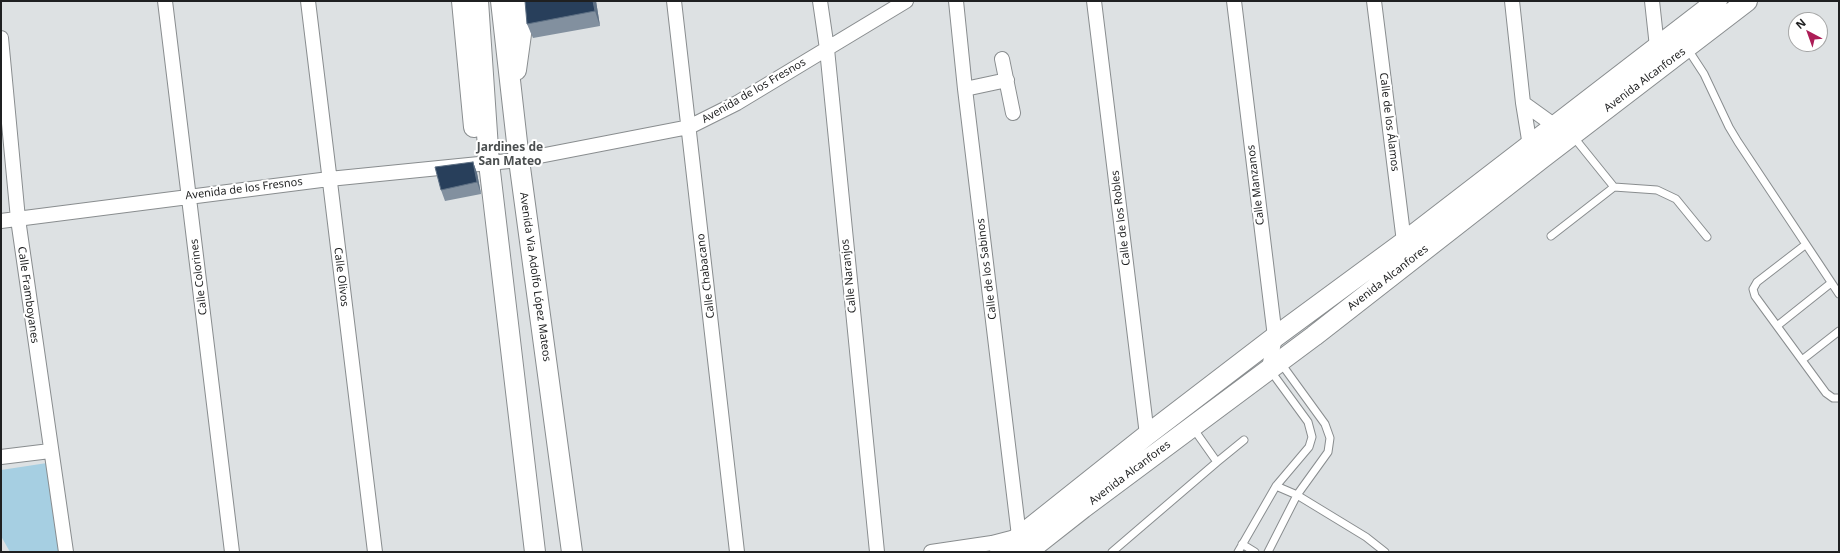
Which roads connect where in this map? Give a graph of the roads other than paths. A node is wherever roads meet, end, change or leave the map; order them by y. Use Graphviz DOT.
graph roads {
  1 [pos="165,1"];
  2 [pos="308,1"];
  3 [pos="462,1"];
  4 [pos="478,1"];
  5 [pos="501,1"];
  6 [pos="517,1"];
  7 [pos="674,1"];
  8 [pos="820,1"];
  9 [pos="906,1"];
  10 [pos="956,1"];
  11 [pos="1094,1"];
  12 [pos="1234,1"];
  13 [pos="1374,1"];
  14 [pos="1512,1"];
  15 [pos="1652,1"];
  16 [pos="1717,1"];
  17 [pos="1747,1"];
  18 [pos="1,38"];
  19 [pos="1657,47"];
  20 [pos="1687,48"];
  21 [pos="826,49"];
  22 [pos="1002,58"];
  23 [pos="1007,80"];
  24 [pos="965,89"];
  25 [pos="512,99"];
  26 [pos="1523,103"];
  27 [pos="1013,113"];
  28 [pos="689,127"];
  29 [pos="1564,134"];
  30 [pos="1530,146"];
  31 [pos="519,160"];
  32 [pos="483,164"];
  33 [pos="329,178"];
  34 [pos="1614,187"];
  35 [pos="189,196"];
  36 [pos="18,219"];
  37 [pos="1,221"];
  38 [pos="1551,236"];
  39 [pos="1707,237"];
  40 [pos="1404,242"];
  41 [pos="1805,244"];
  42 [pos="1831,283"];
  43 [pos="1839,294"];
  44 [pos="1777,326"];
  45 [pos="1839,331"];
  46 [pos="1275,337"];
  47 [pos="1802,360"];
  48 [pos="1274,365"];
  49 [pos="1839,398"];
  50 [pos="1313,408"];
  51 [pos="1303,416"];
  52 [pos="1191,427"];
  53 [pos="1147,435"];
  54 [pos="1244,440"];
  55 [pos="50,451"];
  56 [pos="1,457"];
  57 [pos="1216,462"];
  58 [pos="1276,486"];
  59 [pos="1297,495"];
  60 [pos="1083,508"];
  61 [pos="1023,544"];
  62 [pos="1242,544"];
  63 [pos="996,547"];
  64 [pos="66,552"];
  65 [pos="232,552"];
  66 [pos="375,552"];
  67 [pos="535,552"];
  68 [pos="572,552"];
  69 [pos="737,552"];
  70 [pos="877,552"];
  71 [pos="930,552"];
  72 [pos="980,552"];
  73 [pos="1044,552"];
  74 [pos="1112,552"];
  75 [pos="1238,552"];
  76 [pos="1255,552"];
  77 [pos="1268,552"];
  78 [pos="1385,552"];
  1 -- 35 [label="street, Calle Colorines"];
  2 -- 33 [label="street, Calle Olivos"];
  3 -- 32 [label="main road"];
  4 -- 32 [label="main road"];
  5 -- 25 [label="main road, Avenida Via Adolfo López Mateos"];
  6 -- 25 [label="main road"];
  7 -- 28 [label="street, Calle Chabacano"];
  8 -- 21 [label="street, Calle Naranjos"];
  9 -- 21 [label="street, Avenida de los Fresnos"];
  10 -- 24 [label="street, Calle de los Sabinos"];
  11 -- 53 [label="street, Calle de los Robles"];
  12 -- 46 [label="street, Calle Manzanos"];
  13 -- 40 [label="street, Calle de los Álamos"];
  14 -- 26 [label="street"];
  15 -- 19 [label="street"];
  16 -- 19 [label="main road, Avenida Alcanfores"];
  17 -- 20 [label="main road, Avenida Alcanfores"];
  18 -- 36 [label="street, Calle Framboyanes"];
  19 -- 29 [label="main road, Avenida Alcanfores"];
  20 -- 29 [label="main road, Avenida Alcanfores"];
  20 -- 41 [label="lane"];
  21 -- 28 [label="street, Avenida de los Fresnos"];
  21 -- 70 [label="street, Calle Naranjos"];
  22 -- 23 [label="street"];
  23 -- 24 [label="street"];
  23 -- 27 [label="street"];
  24 -- 61 [label="street, Calle de los Sabinos"];
  25 -- 31 [label="main road, Avenida Via Adolfo López Mateos"];
  26 -- 29 [label="street"];
  26 -- 30 [label="street"];
  28 -- 31 [label="street, Avenida de los Fresnos"];
  28 -- 69 [label="street, Calle Chabacano"];
  29 -- 30 [label="main road, Avenida Alcanfores"];
  29 -- 34 [label="lane"];
  29 -- 48 [label="main road, Avenida Alcanfores"];
  30 -- 40 [label="main road, Avenida Alcanfores"];
  31 -- 32 [label="street, Avenida de los Fresnos"];
  31 -- 68 [label="main road, Avenida Via Adolfo López Mateos"];
  32 -- 33 [label="street, Avenida de los Fresnos"];
  32 -- 67 [label="main road"];
  33 -- 35 [label="street, Avenida de los Fresnos"];
  33 -- 66 [label="street, Calle Olivos"];
  34 -- 38 [label="lane"];
  34 -- 39 [label="lane"];
  35 -- 36 [label="street, Avenida de los Fresnos"];
  35 -- 65 [label="street, Calle Colorines"];
  36 -- 37 [label="street, Avenida de los Fresnos"];
  36 -- 55 [label="street, Calle Framboyanes"];
  40 -- 46 [label="main road, Avenida Alcanfores"];
  41 -- 42 [label="lane"];
  41 -- 44 [label="lane"];
  42 -- 43 [label="lane"];
  42 -- 44 [label="lane"];
  44 -- 47 [label="lane"];
  45 -- 47 [label="lane"];
  46 -- 48 [label="street, Calle Manzanos"];
  46 -- 53 [label="main road, Avenida Alcanfores"];
  47 -- 49 [label="lane"];
  48 -- 50 [label="lane"];
  48 -- 51 [label="lane"];
  48 -- 52 [label="main road, Avenida Alcanfores"];
  50 -- 51 [label="lane"];
  50 -- 59 [label="lane"];
  51 -- 58 [label="lane"];
  52 -- 57 [label="lane"];
  52 -- 60 [label="main road, Avenida Alcanfores"];
  53 -- 61 [label="main road, Avenida Alcanfores"];
  54 -- 57 [label="lane"];
  55 -- 56 [label="street"];
  55 -- 64 [label="street, Calle Framboyanes"];
  57 -- 74 [label="lane"];
  58 -- 59 [label="lane"];
  58 -- 62 [label="lane"];
  59 -- 77 [label="lane"];
  59 -- 78 [label="lane"];
  60 -- 61 [label="main road, Avenida Alcanfores"];
  60 -- 73 [label="main road"];
  61 -- 63 [label="main road, Avenida Alcanfores"];
  62 -- 75 [label="lane"];
  62 -- 76 [label="lane"];
  63 -- 71 [label="street"];
  63 -- 72 [label="street, Avenida Alcanfores"];
}
